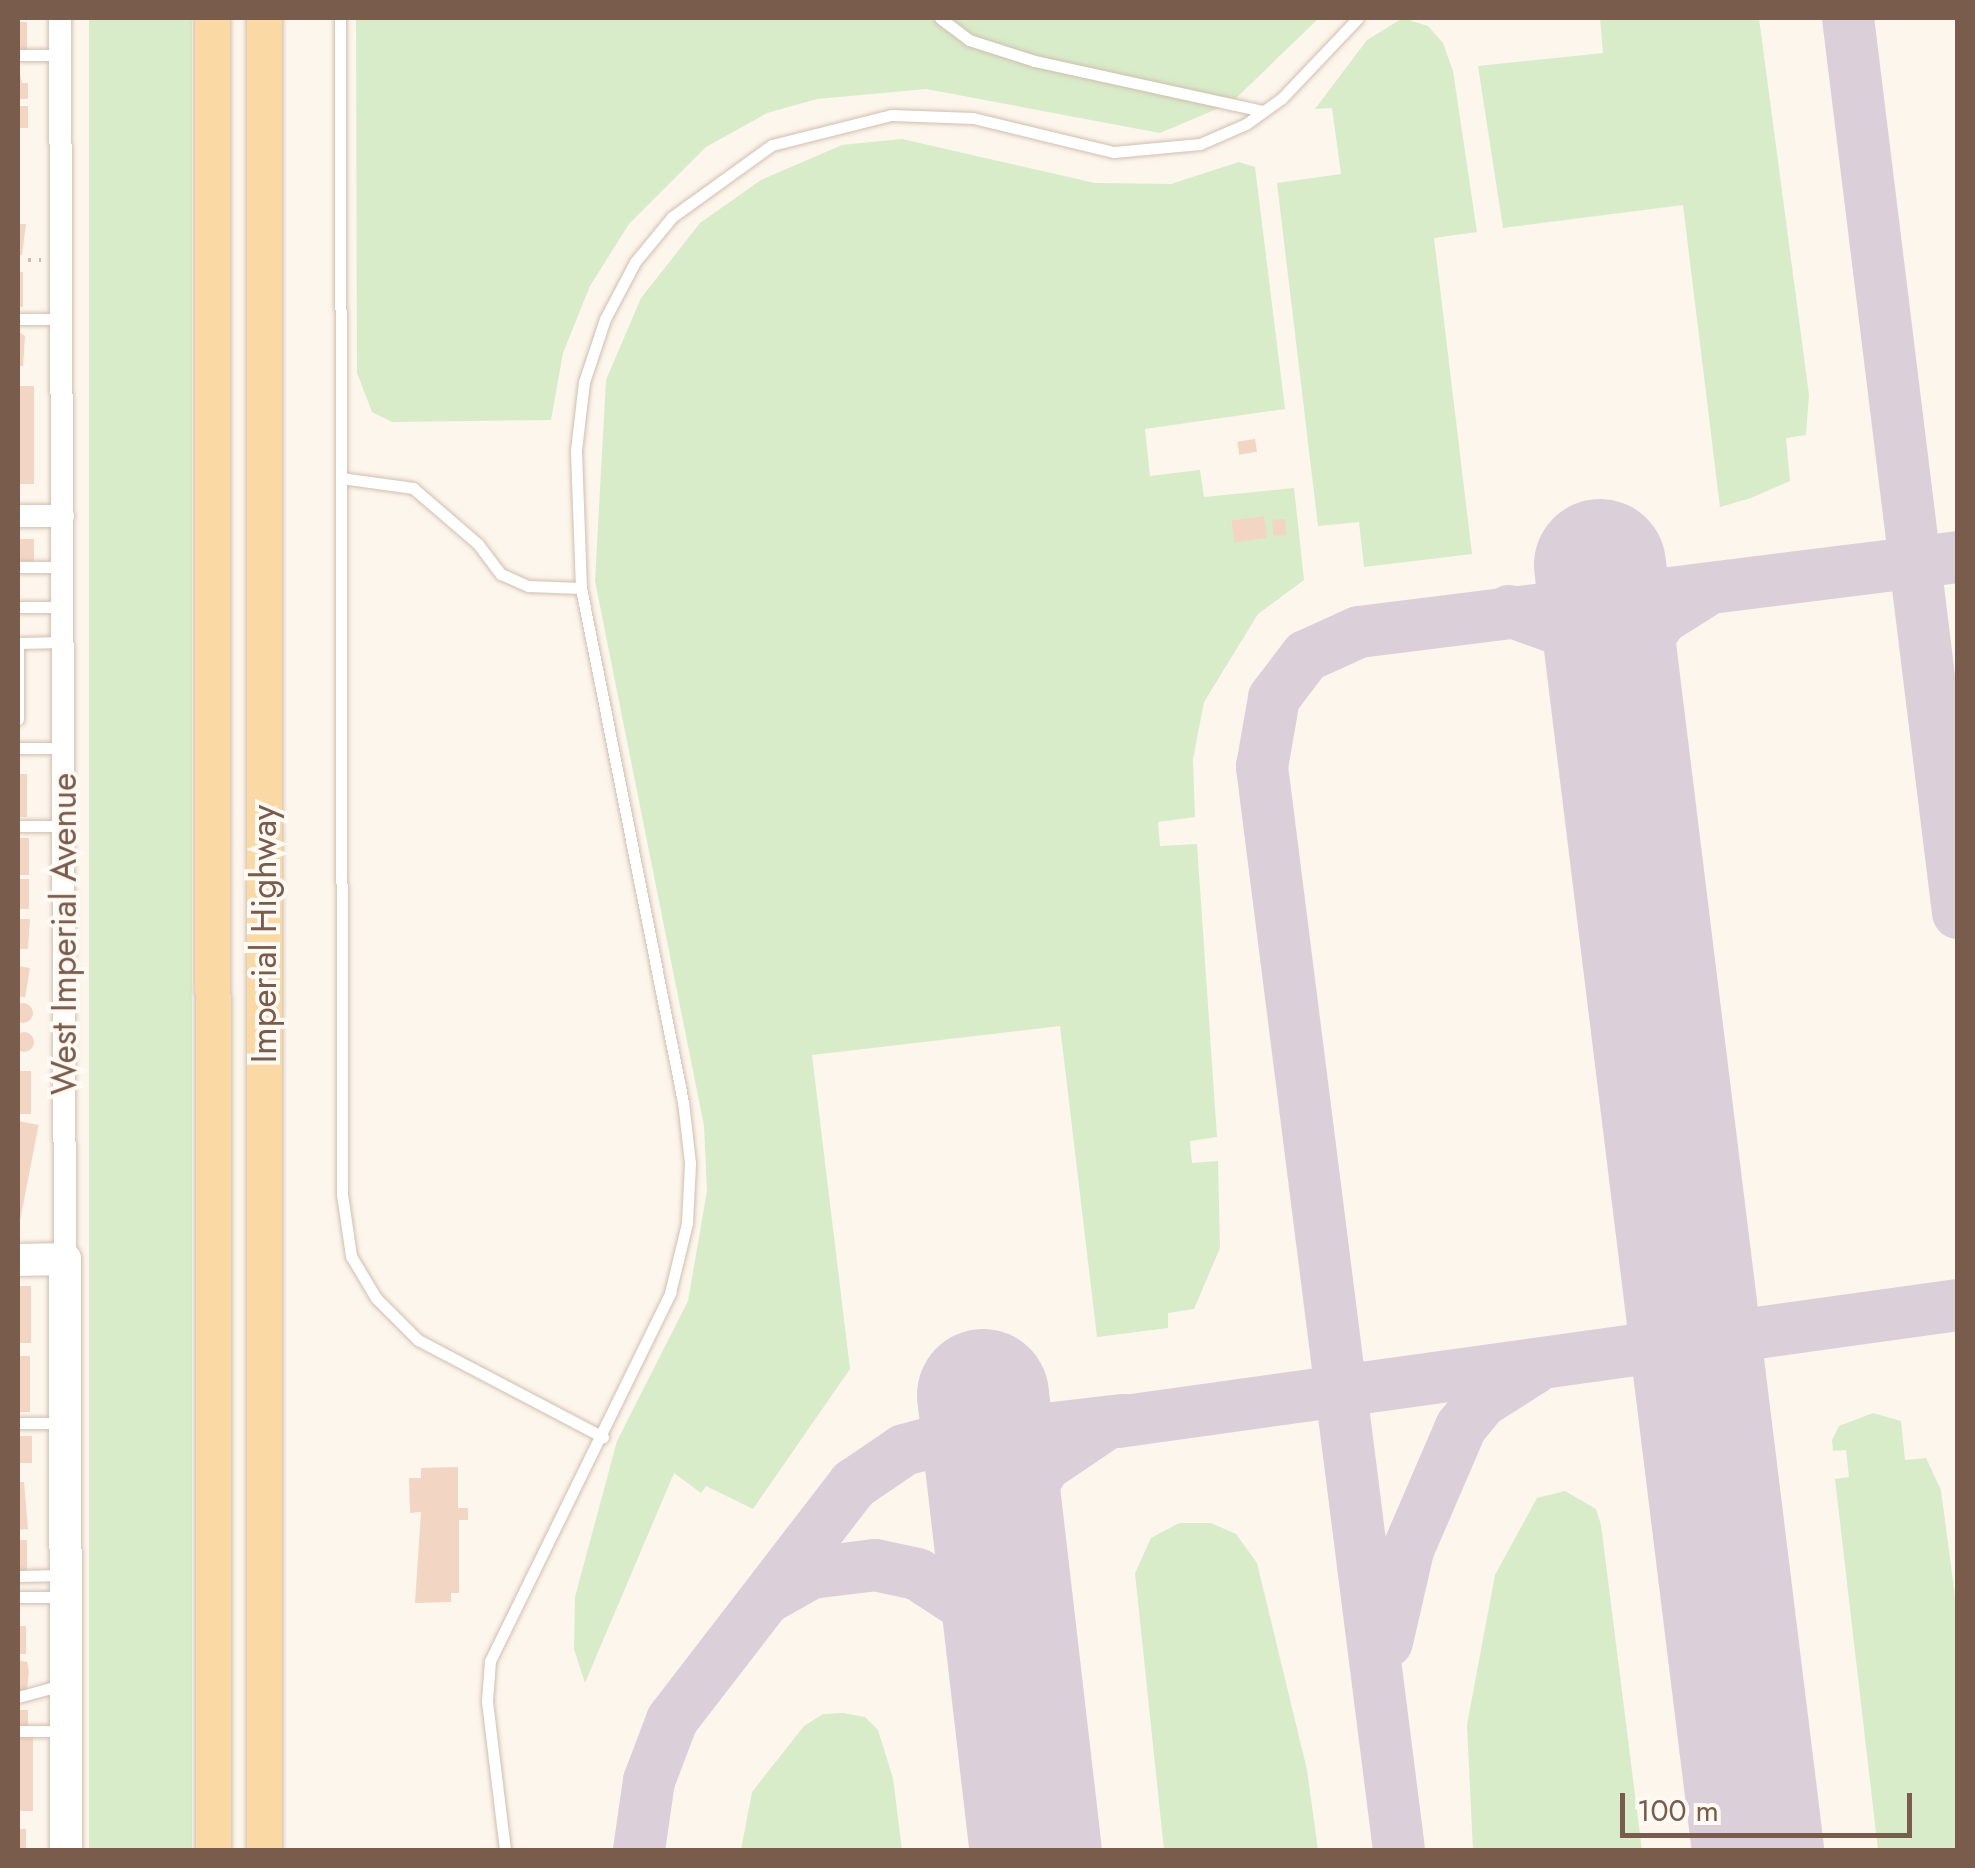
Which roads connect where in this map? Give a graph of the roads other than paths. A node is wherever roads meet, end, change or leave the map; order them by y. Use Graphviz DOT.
graph roads {
  1 [pos="60,18"];
  2 [pos="212,18"];
  3 [pos="264,18"];
  4 [pos="340,18"];
  5 [pos="940,18"];
  6 [pos="1358,18"];
  7 [pos="18,55"];
  8 [pos="60,55"];
  9 [pos="1264,112"];
  10 [pos="18,319"];
  11 [pos="62,320"];
  12 [pos="341,478"];
  13 [pos="18,516"];
  14 [pos="62,516"];
  15 [pos="18,567"];
  16 [pos="63,567"];
  17 [pos="581,588"];
  18 [pos="18,607"];
  19 [pos="63,607"];
  20 [pos="63,642"];
  21 [pos="18,643"];
  22 [pos="18,719"];
  23 [pos="18,748"];
  24 [pos="63,748"];
  25 [pos="18,826"];
  26 [pos="64,826"];
  27 [pos="18,1260"];
  28 [pos="65,1260"];
  29 [pos="18,1423"];
  30 [pos="65,1423"];
  31 [pos="603,1436"];
  32 [pos="18,1576"];
  33 [pos="66,1586"];
  34 [pos="18,1597"];
  35 [pos="66,1684"];
  36 [pos="18,1697"];
  37 [pos="18,1731"];
  38 [pos="66,1731"];
  39 [pos="66,1850"];
  40 [pos="213,1850"];
  41 [pos="264,1850"];
  42 [pos="505,1850"];
  1 -- 8 [label="street, West Imperial Avenue"];
  2 -- 40 [label="main road, Imperial Highway"];
  3 -- 41 [label="main road, Imperial Highway"];
  4 -- 12 [label="lane"];
  5 -- 9 [label="lane"];
  6 -- 9 [label="lane"];
  7 -- 8 [label="lane"];
  8 -- 11 [label="street, West Imperial Avenue"];
  9 -- 17 [label="lane"];
  10 -- 11 [label="lane"];
  11 -- 14 [label="street, West Imperial Avenue"];
  12 -- 17 [label="lane"];
  12 -- 31 [label="lane"];
  13 -- 14 [label="street"];
  14 -- 16 [label="street, West Imperial Avenue"];
  15 -- 16 [label="lane"];
  16 -- 19 [label="street, West Imperial Avenue"];
  17 -- 31 [label="lane"];
  18 -- 19 [label="lane"];
  19 -- 20 [label="street, West Imperial Avenue"];
  20 -- 21 [label="lane"];
  20 -- 24 [label="street, West Imperial Avenue"];
  21 -- 22 [label="lane"];
  23 -- 24 [label="lane"];
  24 -- 26 [label="street, West Imperial Avenue"];
  25 -- 26 [label="lane"];
  26 -- 28 [label="street, West Imperial Avenue"];
  27 -- 28 [label="street"];
  28 -- 30 [label="street, West Imperial Avenue"];
  29 -- 30 [label="lane"];
  30 -- 33 [label="street, West Imperial Avenue"];
  31 -- 42 [label="lane"];
  32 -- 33 [label="lane"];
  33 -- 34 [label="lane"];
  33 -- 35 [label="street, West Imperial Avenue"];
  35 -- 36 [label="lane"];
  35 -- 38 [label="street, West Imperial Avenue"];
  37 -- 38 [label="lane"];
  38 -- 39 [label="street, West Imperial Avenue"];
}
